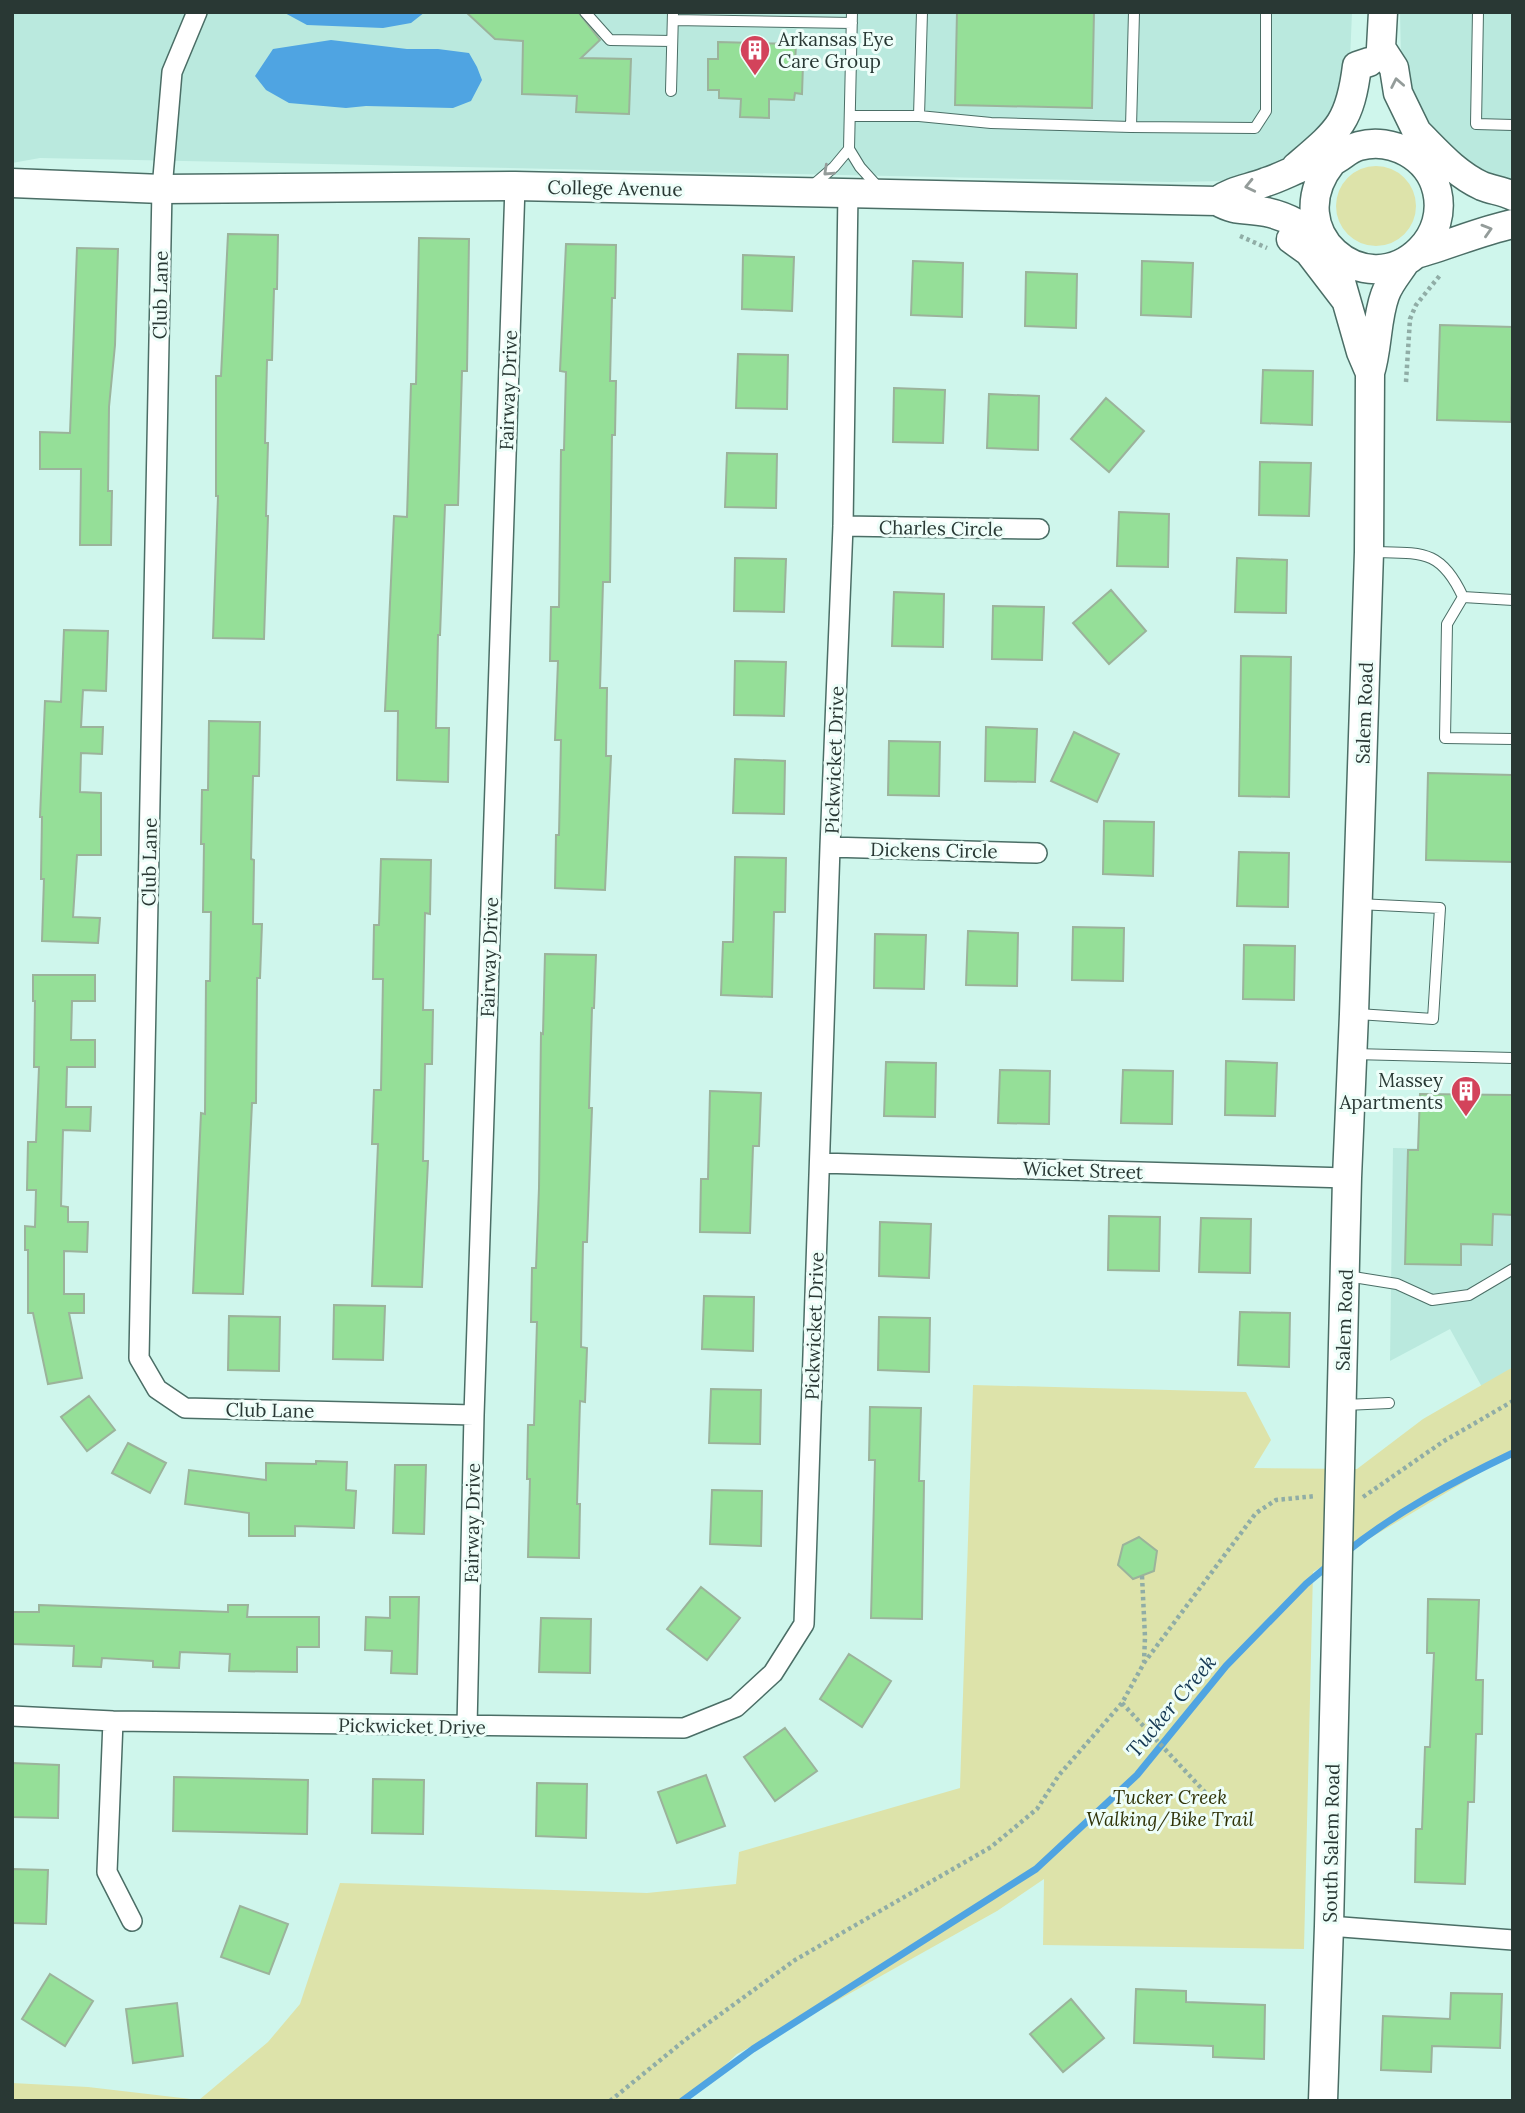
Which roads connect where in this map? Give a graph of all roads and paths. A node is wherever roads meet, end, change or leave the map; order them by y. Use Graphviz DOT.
graph roads {
  1 [pos="197,12"];
  2 [pos="585,12"];
  3 [pos="922,12"];
  4 [pos="1134,12"];
  5 [pos="1266,12"];
  6 [pos="1382,12"];
  7 [pos="1478,12"];
  8 [pos="673,16"];
  9 [pos="852,18"];
  10 [pos="672,41"];
  11 [pos="1375,55"];
  12 [pos="671,91"];
  13 [pos="850,116"];
  14 [pos="919,116"];
  15 [pos="1513,125"];
  16 [pos="1131,127"];
  17 [pos="1416,131"];
  18 [pos="849,149"];
  19 [pos="1338,157"];
  20 [pos="1427,170"];
  21 [pos="1289,173"];
  22 [pos="12,183"];
  23 [pos="514,186"];
  24 [pos="162,189"];
  25 [pos="806,191"];
  26 [pos="848,192"];
  27 [pos="883,193"];
  28 [pos="1513,197"];
  29 [pos="1513,204"];
  30 [pos="1228,214"];
  31 [pos="1513,224"];
  32 [pos="1328,246"];
  33 [pos="1278,254"];
  34 [pos="1411,257"];
  35 [pos="1446,257"];
  36 [pos="1345,299"];
  37 [pos="1373,363"];
  38 [pos="1406,382"];
  39 [pos="843,526"];
  40 [pos="1039,529"];
  41 [pos="1369,552"];
  42 [pos="1463,597"];
  43 [pos="1513,600"];
  44 [pos="1513,739"];
  45 [pos="830,847"];
  46 [pos="1037,853"];
  47 [pos="1358,904"];
  48 [pos="1354,1014"];
  49 [pos="1353,1054"];
  50 [pos="1513,1058"];
  51 [pos="820,1163"];
  52 [pos="1347,1178"];
  53 [pos="1513,1269"];
  54 [pos="1346,1276"];
  55 [pos="1513,1401"];
  56 [pos="1389,1403"];
  57 [pos="1341,1405"];
  58 [pos="474,1415"];
  59 [pos="1322,1496"];
  60 [pos="1366,1497"];
  61 [pos="1142,1576"];
  62 [pos="1336,1586"];
  63 [pos="1144,1663"];
  64 [pos="1122,1703"];
  65 [pos="12,1716"];
  66 [pos="113,1721"];
  67 [pos="467,1727"];
  68 [pos="1216,1804"];
  69 [pos="132,1920"];
  70 [pos="1329,1926"];
  71 [pos="1513,1940"];
  72 [pos="610,2101"];
  73 [pos="1322,2101"];
  1 -- 24 [label="street, Club Lane"];
  2 -- 10 [label="lane"];
  3 -- 14 [label="lane"];
  4 -- 16 [label="lane"];
  5 -- 16 [label="lane"];
  6 -- 11 [label="main road"];
  7 -- 15 [label="lane"];
  8 -- 9 [label="lane"];
  8 -- 10 [label="lane"];
  9 -- 13 [label="lane"];
  10 -- 12 [label="lane"];
  17 -- 11 [label="main road, one-way"];
  11 -- 19 [label="main road"];
  11 -- 21 [label="main road"];
  13 -- 14 [label="lane"];
  13 -- 18 [label="lane"];
  14 -- 16 [label="lane"];
  17 -- 20 [label="main road"];
  17 -- 28 [label="main road"];
  18 -- 25 [label="lane, one-way"];
  18 -- 27 [label="lane"];
  19 -- 20 [label="main road"];
  19 -- 21 [label="main road, College Avenue"];
  19 -- 32 [label="main road"];
  20 -- 29 [label="main road"];
  20 -- 34 [label="main road"];
  21 -- 30 [label="main road, College Avenue, one-way"];
  22 -- 24 [label="main road, College Avenue"];
  23 -- 24 [label="main road, College Avenue"];
  23 -- 25 [label="main road, College Avenue"];
  23 -- 58 [label="street, Fairway Drive"];
  24 -- 58 [label="street, Club Lane"];
  25 -- 26 [label="main road, College Avenue"];
  26 -- 27 [label="main road, College Avenue"];
  26 -- 39 [label="street, Pickwicket Drive"];
  27 -- 30 [label="main road, College Avenue"];
  30 -- 32 [label="main road, College Avenue"];
  30 -- 33 [label="path"];
  30 -- 36 [label="main road"];
  35 -- 31 [label="main road, one-way"];
  32 -- 34 [label="main road"];
  32 -- 36 [label="main road, Salem Road"];
  34 -- 35 [label="main road"];
  34 -- 37 [label="main road, Salem Road"];
  35 -- 37 [label="main road"];
  35 -- 38 [label="path"];
  36 -- 37 [label="main road, Salem Road"];
  37 -- 41 [label="main road, Salem Road"];
  39 -- 40 [label="street, Charles Circle"];
  39 -- 45 [label="street, Pickwicket Drive"];
  41 -- 42 [label="lane"];
  41 -- 47 [label="main road, Salem Road"];
  42 -- 43 [label="lane"];
  42 -- 44 [label="lane"];
  45 -- 46 [label="street, Dickens Circle"];
  45 -- 51 [label="street, Pickwicket Drive"];
  47 -- 48 [label="main road, Salem Road"];
  47 -- 48 [label="lane"];
  48 -- 49 [label="main road, Salem Road"];
  49 -- 50 [label="lane"];
  49 -- 52 [label="main road, Salem Road"];
  51 -- 52 [label="street, Wicket Street"];
  51 -- 67 [label="street, Pickwicket Drive"];
  52 -- 54 [label="main road, Salem Road"];
  53 -- 54 [label="lane"];
  54 -- 57 [label="main road, Salem Road"];
  55 -- 60 [label="path"];
  56 -- 57 [label="lane"];
  57 -- 62 [label="main road, Salem Road"];
  58 -- 67 [label="street, Fairway Drive"];
  59 -- 63 [label="path"];
  61 -- 63 [label="path"];
  62 -- 70 [label="main road, South Salem Road"];
  63 -- 64 [label="path"];
  64 -- 68 [label="path"];
  64 -- 72 [label="path"];
  65 -- 66 [label="street, Pickwicket Drive"];
  66 -- 67 [label="street, Pickwicket Drive"];
  66 -- 69 [label="street"];
  70 -- 71 [label="street"];
  70 -- 73 [label="main road, South Salem Road"];
}
